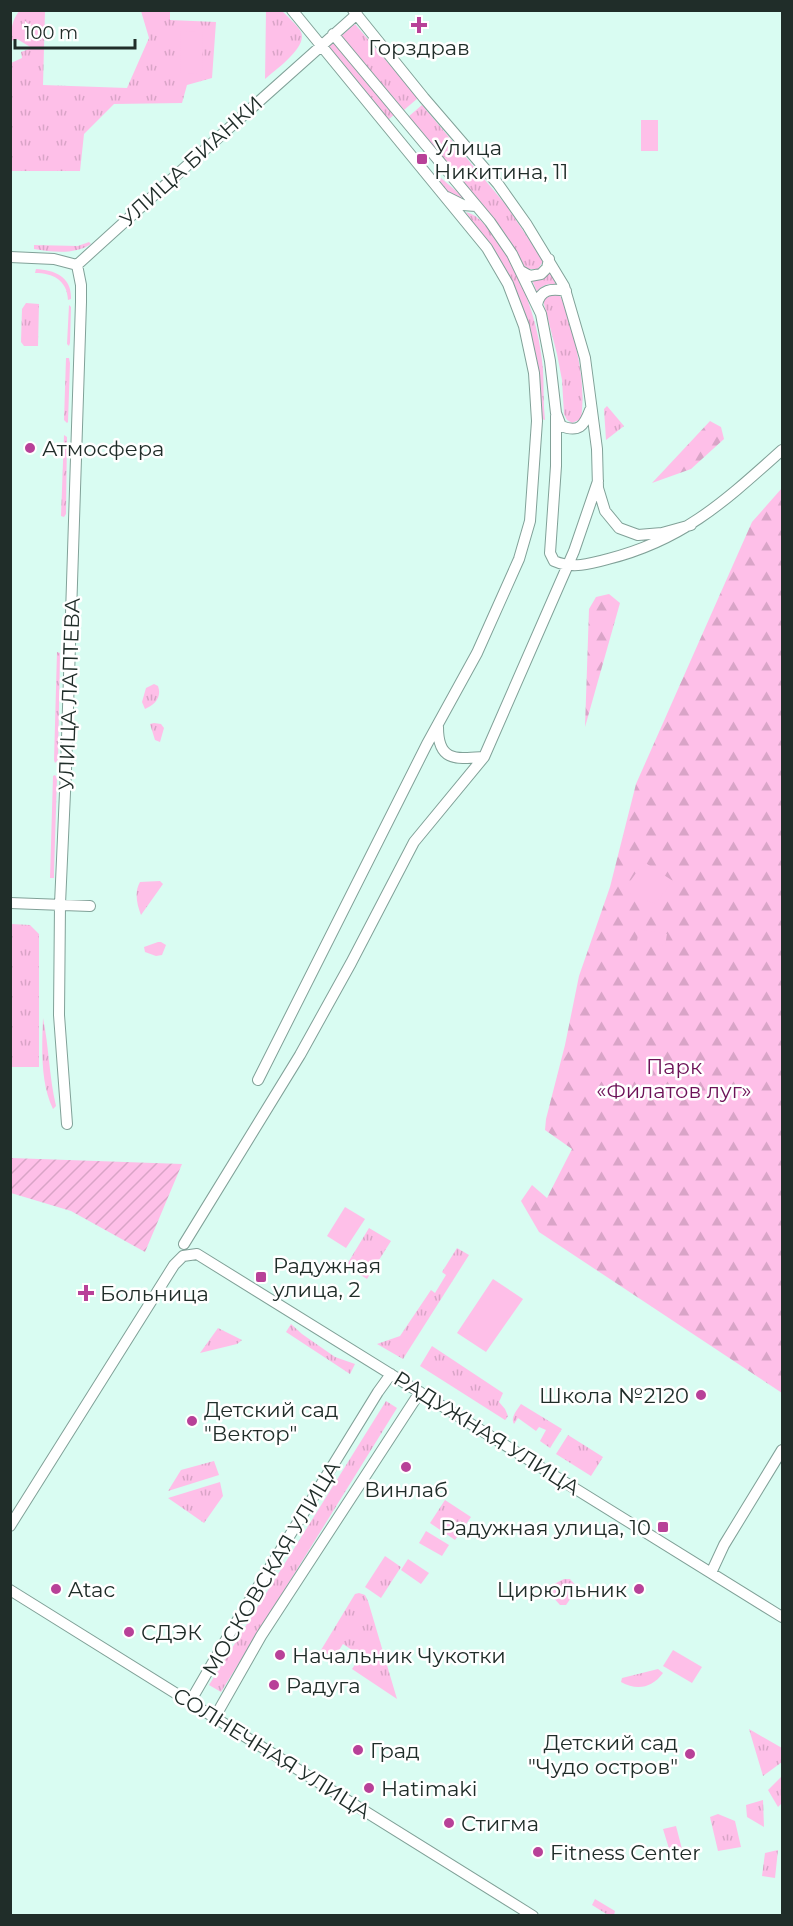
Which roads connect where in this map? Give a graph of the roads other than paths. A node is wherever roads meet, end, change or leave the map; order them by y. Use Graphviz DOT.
graph roads {
  1 [pos="292,10"];
  2 [pos="355,12"];
  3 [pos="333,34"];
  4 [pos="321,45"];
  5 [pos="439,191"];
  6 [pos="476,206"];
  7 [pos="10,257"];
  8 [pos="549,259"];
  9 [pos="77,265"];
  10 [pos="520,271"];
  11 [pos="566,291"];
  12 [pos="537,305"];
  13 [pos="590,410"];
  14 [pos="556,413"];
  15 [pos="783,450"];
  16 [pos="598,482"];
  17 [pos="691,525"];
  18 [pos="438,724"];
  19 [pos="484,757"];
  20 [pos="10,903"];
  21 [pos="60,904"];
  22 [pos="90,906"];
  23 [pos="258,1080"];
  24 [pos="67,1124"];
  25 [pos="184,1244"];
  26 [pos="391,1374"];
  27 [pos="420,1392"];
  28 [pos="783,1450"];
  29 [pos="10,1526"];
  30 [pos="711,1573"];
  31 [pos="10,1590"];
  32 [pos="783,1617"];
  33 [pos="190,1702"];
  34 [pos="214,1717"];
  35 [pos="533,1916"];
  1 -- 4 [label="street"];
  2 -- 3 [label="street, УЛИЦА БИАНКИ"];
  2 -- 8 [label="street"];
  3 -- 4 [label="street, УЛИЦА БИАНКИ"];
  3 -- 6 [label="street"];
  4 -- 5 [label="street"];
  4 -- 9 [label="street, УЛИЦА БИАНКИ"];
  5 -- 6 [label="street"];
  5 -- 18 [label="street"];
  6 -- 10 [label="street"];
  7 -- 9 [label="street"];
  8 -- 10 [label="street"];
  8 -- 11 [label="street"];
  9 -- 21 [label="street, УЛИЦА ЛАПТЕВА"];
  10 -- 12 [label="street"];
  11 -- 12 [label="street"];
  11 -- 13 [label="street"];
  12 -- 14 [label="street"];
  13 -- 14 [label="street"];
  13 -- 16 [label="street"];
  14 -- 17 [label="street"];
  15 -- 17 [label="street"];
  16 -- 17 [label="street"];
  16 -- 19 [label="street"];
  18 -- 19 [label="street"];
  18 -- 23 [label="street"];
  19 -- 25 [label="street"];
  20 -- 21 [label="street"];
  21 -- 22 [label="street"];
  21 -- 24 [label="street, УЛИЦА ЛАПТЕВА"];
  26 -- 27 [label="street, РАДУЖНАЯ УЛИЦА"];
  26 -- 29 [label="street, РАДУЖНАЯ УЛИЦА"];
  26 -- 33 [label="street, МОСКОВСКАЯ УЛИЦА"];
  27 -- 30 [label="street, РАДУЖНАЯ УЛИЦА"];
  27 -- 34 [label="street, МОСКОВСКАЯ УЛИЦА"];
  28 -- 30 [label="street"];
  30 -- 32 [label="street, РАДУЖНАЯ УЛИЦА"];
  31 -- 33 [label="street, СОЛНЕЧНАЯ УЛИЦА"];
  33 -- 34 [label="street, СОЛНЕЧНАЯ УЛИЦА"];
  34 -- 35 [label="street, СОЛНЕЧНАЯ УЛИЦА"];
}
